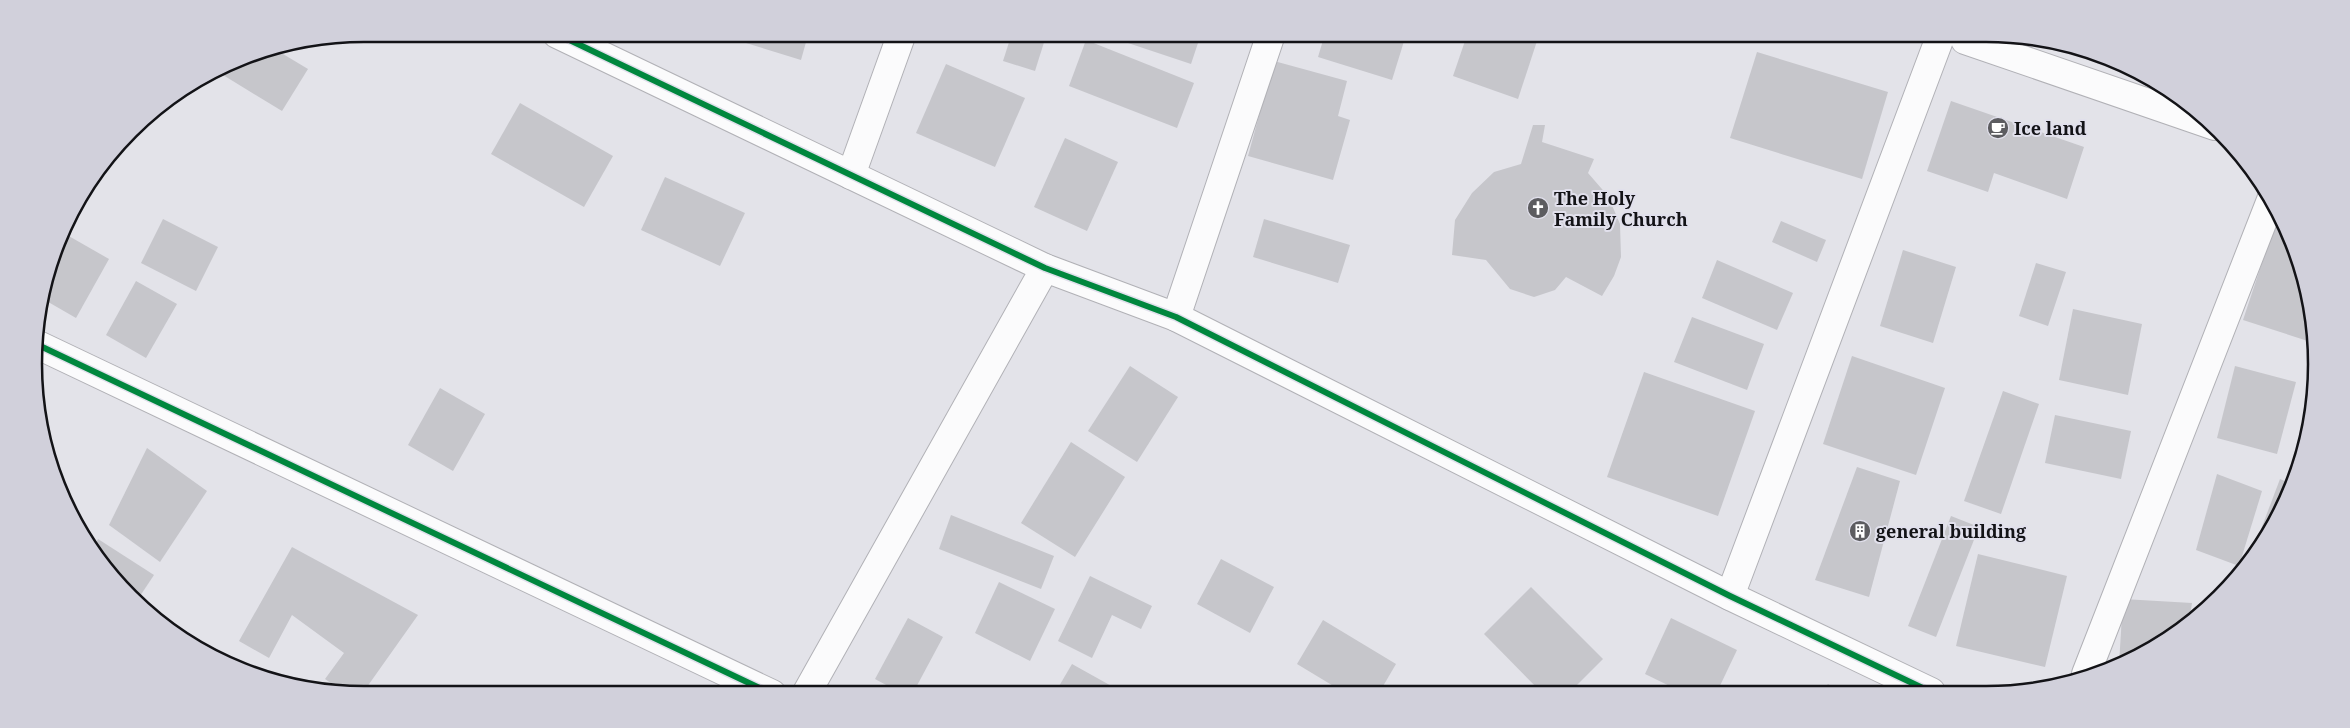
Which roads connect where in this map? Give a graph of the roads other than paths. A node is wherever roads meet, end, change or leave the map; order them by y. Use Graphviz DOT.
graph roads {
  1 [pos="574,42"];
  2 [pos="899,42"];
  3 [pos="1268,42"];
  4 [pos="1938,42"];
  5 [pos="1971,42"];
  6 [pos="2195,119"];
  7 [pos="851,175"];
  8 [pos="2267,209"];
  9 [pos="1045,268"];
  10 [pos="1176,317"];
  11 [pos="43,347"];
  12 [pos="1730,596"];
  13 [pos="2088,668"];
  14 [pos="755,686"];
  15 [pos="810,686"];
  16 [pos="1918,686"];
  1 -- 7 [label="street"];
  2 -- 7 [label="street"];
  3 -- 10 [label="street"];
  4 -- 12 [label="street"];
  5 -- 6 [label="street"];
  7 -- 9 [label="street"];
  8 -- 13 [label="street"];
  9 -- 10 [label="street"];
  9 -- 15 [label="street"];
  10 -- 12 [label="street"];
  11 -- 14 [label="street"];
  12 -- 16 [label="street"];
}
